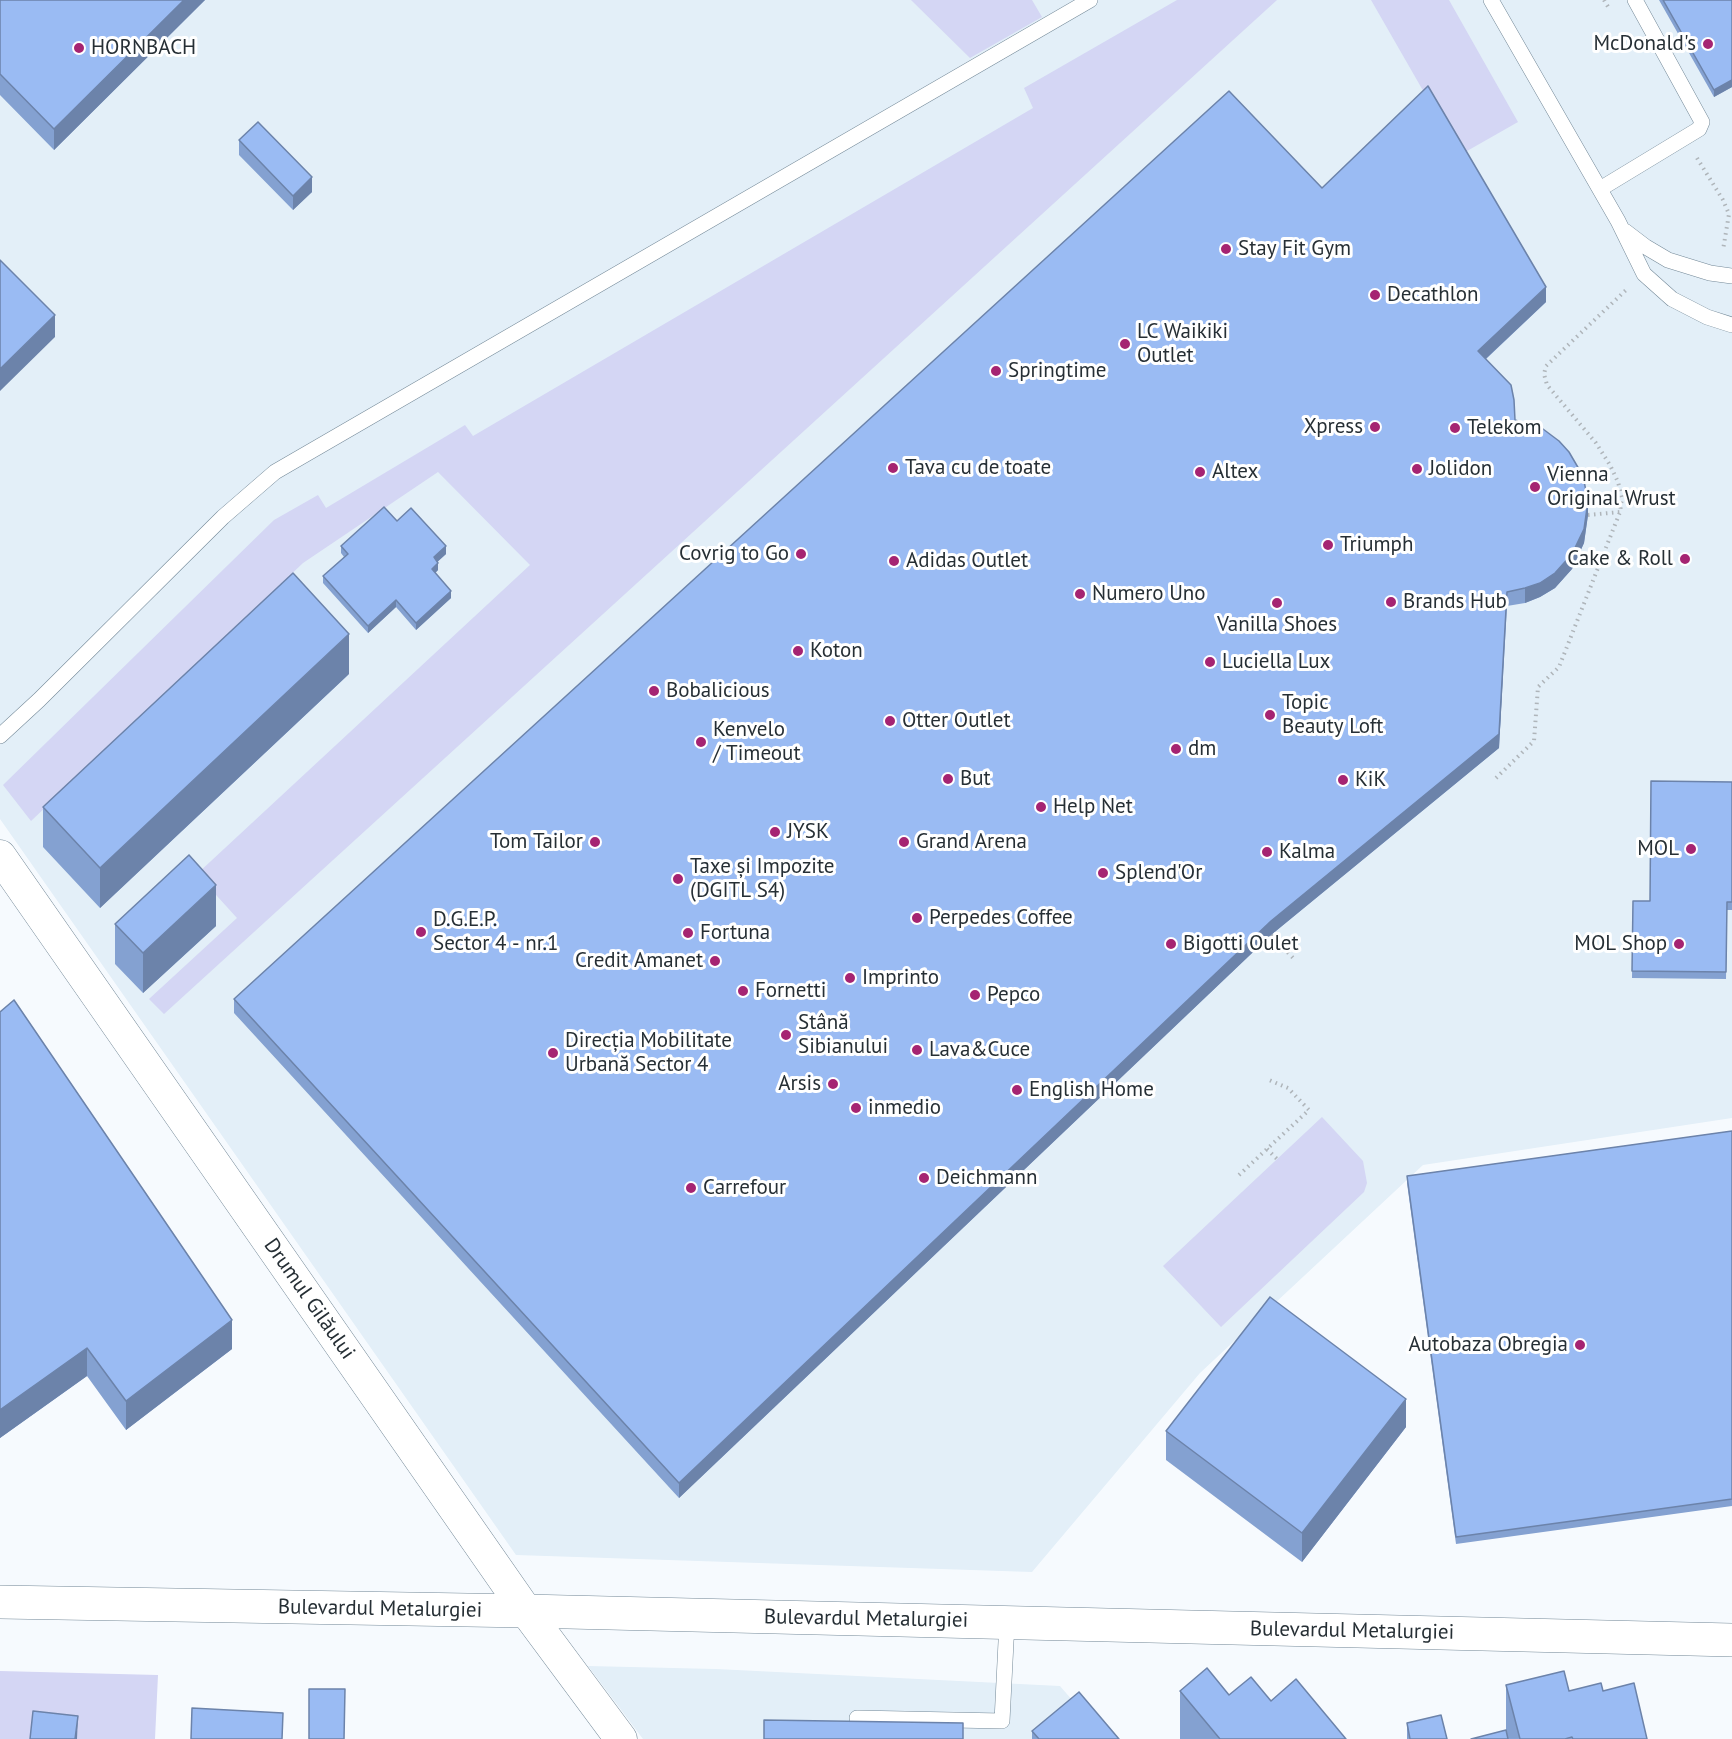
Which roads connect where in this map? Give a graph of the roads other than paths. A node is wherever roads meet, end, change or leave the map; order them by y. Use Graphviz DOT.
graph roads {
  1 [pos="1090,0"];
  2 [pos="1491,0"];
  3 [pos="1635,0"];
  4 [pos="1600,189"];
  5 [pos="1623,230"];
  6 [pos="1732,276"];
  7 [pos="1732,325"];
  8 [pos="0,736"];
  9 [pos="0,856"];
  10 [pos="0,1602"];
  11 [pos="526,1611"];
  12 [pos="1006,1622"];
  13 [pos="1732,1640"];
  14 [pos="857,1718"];
  15 [pos="621,1739"];
  1 -- 8 [label="lane"];
  2 -- 4 [label="lane"];
  3 -- 4 [label="lane"];
  4 -- 5 [label="lane"];
  5 -- 6 [label="lane"];
  5 -- 7 [label="lane"];
  9 -- 11 [label="street, Drumul Gilăului"];
  10 -- 11 [label="main road, Bulevardul Metalurgiei"];
  11 -- 12 [label="main road, Bulevardul Metalurgiei"];
  11 -- 15 [label="street, Drumul Gilăului"];
  12 -- 13 [label="main road, Bulevardul Metalurgiei"];
  12 -- 14 [label="lane"];
}
